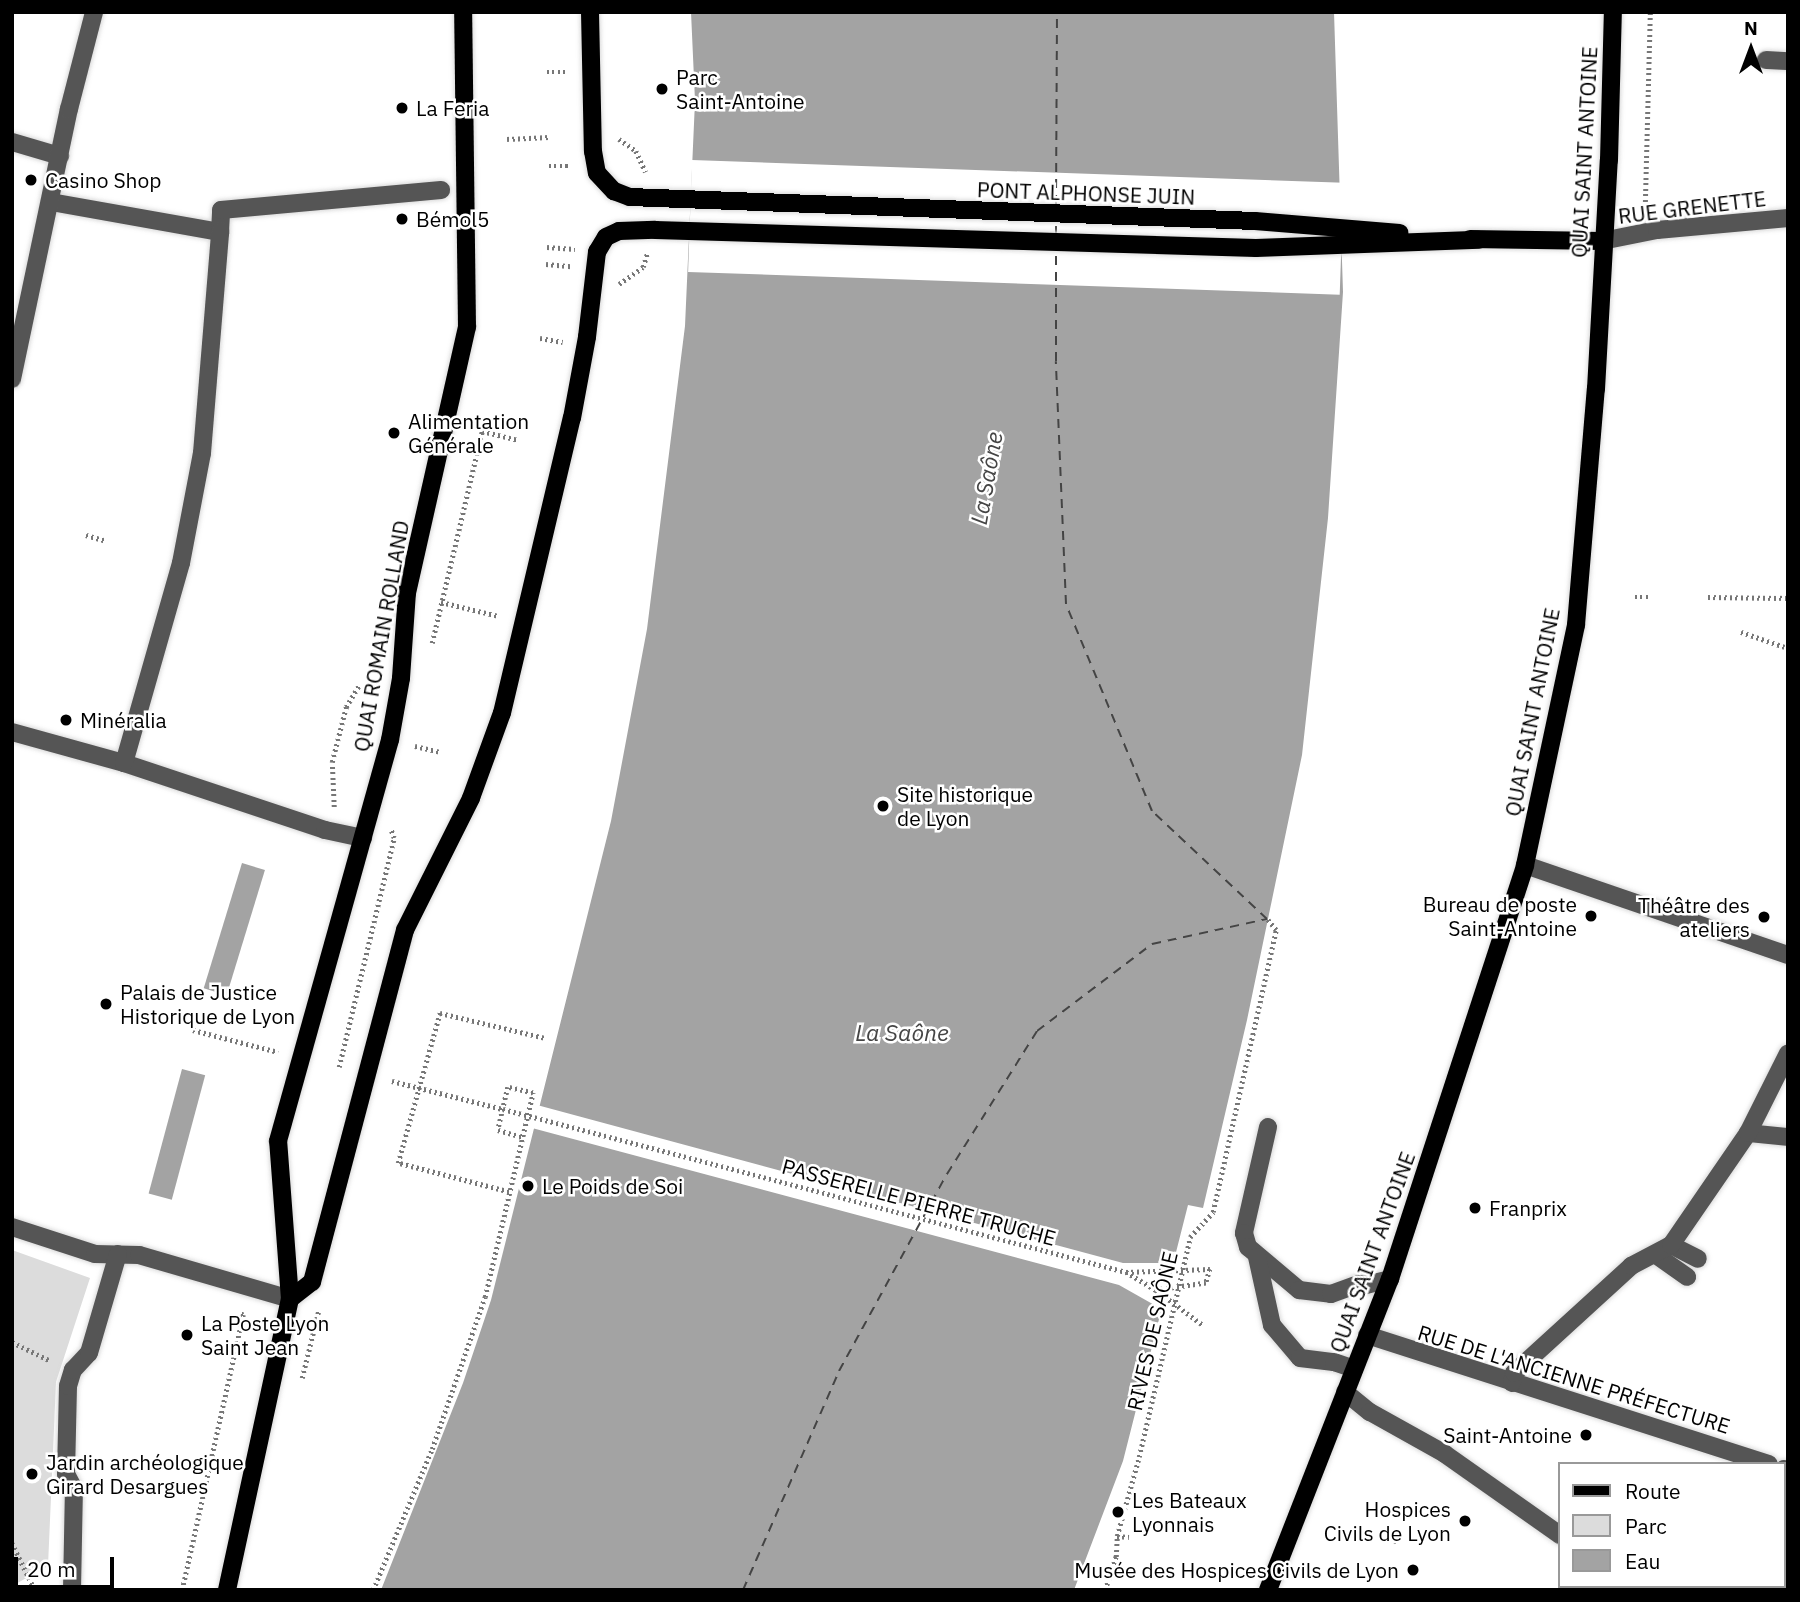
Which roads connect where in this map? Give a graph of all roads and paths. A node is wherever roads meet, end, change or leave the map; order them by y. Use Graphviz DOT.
graph roads {
  1 [pos="94,12"];
  2 [pos="463,12"];
  3 [pos="590,12"];
  4 [pos="1613,12"];
  5 [pos="1650,12"];
  6 [pos="1766,60"];
  7 [pos="1788,61"];
  8 [pos="547,72"];
  9 [pos="573,76"];
  10 [pos="549,137"];
  11 [pos="508,139"];
  12 [pos="12,142"];
  13 [pos="60,156"];
  14 [pos="576,158"];
  15 [pos="549,166"];
  16 [pos="441,190"];
  17 [pos="51,202"];
  18 [pos="1644,215"];
  19 [pos="1788,218"];
  20 [pos="220,232"];
  21 [pos="1479,240"];
  22 [pos="1602,241"];
  23 [pos="547,247"];
  24 [pos="561,248"];
  25 [pos="546,264"];
  26 [pos="572,270"];
  27 [pos="568,337"];
  28 [pos="540,338"];
  29 [pos="12,379"];
  30 [pos="482,431"];
  31 [pos="518,440"];
  32 [pos="86,535"];
  33 [pos="104,540"];
  34 [pos="1635,597"];
  35 [pos="1648,597"];
  36 [pos="1708,597"];
  37 [pos="1788,598"];
  38 [pos="441,603"];
  39 [pos="504,617"];
  40 [pos="1741,632"];
  41 [pos="1785,647"];
  42 [pos="359,685"];
  43 [pos="12,732"];
  44 [pos="418,747"];
  45 [pos="441,752"];
  46 [pos="124,763"];
  47 [pos="325,830"];
  48 [pos="363,838"];
  49 [pos="1525,865"];
  50 [pos="387,866"];
  51 [pos="1267,919"];
  52 [pos="1788,955"];
  53 [pos="193,1030"];
  54 [pos="546,1038"];
  55 [pos="279,1052"];
  56 [pos="1788,1053"];
  57 [pos="338,1068"];
  58 [pos="388,1080"];
  59 [pos="419,1087"];
  60 [pos="503,1109"];
  61 [pos="1268,1127"];
  62 [pos="1748,1133"];
  63 [pos="1788,1136"];
  64 [pos="522,1137"];
  65 [pos="509,1192"];
  66 [pos="12,1227"];
  67 [pos="1671,1245"];
  68 [pos="118,1254"];
  69 [pos="1656,1255"];
  70 [pos="1257,1257"];
  71 [pos="1698,1259"];
  72 [pos="1126,1272"];
  73 [pos="1687,1277"];
  74 [pos="1390,1279"];
  75 [pos="1156,1290"];
  76 [pos="290,1299"];
  77 [pos="232,1311"];
  78 [pos="1203,1325"];
  79 [pos="1367,1335"];
  80 [pos="12,1342"];
  81 [pos="1354,1369"];
  82 [pos="73,1370"];
  83 [pos="1512,1382"];
  84 [pos="1345,1392"];
  85 [pos="1763,1462"];
  86 [pos="1382,1531"];
  87 [pos="1559,1534"];
  88 [pos="1118,1536"];
  89 [pos="1129,1537"];
  90 [pos="1397,1542"];
  91 [pos="12,1543"];
  92 [pos="35,1590"];
  93 [pos="72,1590"];
  94 [pos="181,1590"];
  95 [pos="227,1590"];
  96 [pos="373,1590"];
  97 [pos="1105,1590"];
  98 [pos="1268,1590"];
  1 -- 13 [label="street"];
  2 -- 48 [label="main road, QUAI ROMAIN ROLLAND"];
  3 -- 21 [label="main road, PONT ALPHONSE JUIN"];
  4 -- 22 [label="main road, QUAI SAINT ANTOINE"];
  5 -- 18 [label="path"];
  6 -- 7 [label="street"];
  8 -- 9 [label="path"];
  10 -- 11 [label="path"];
  12 -- 13 [label="street"];
  13 -- 17 [label="street"];
  14 -- 15 [label="path"];
  16 -- 20 [label="street"];
  17 -- 20 [label="street"];
  17 -- 29 [label="street"];
  19 -- 22 [label="street, RUE GRENETTE"];
  20 -- 46 [label="street"];
  21 -- 22 [label="main road, PONT ALPHONSE JUIN"];
  21 -- 76 [label="main road, PONT ALPHONSE JUIN"];
  22 -- 49 [label="main road, QUAI SAINT ANTOINE"];
  23 -- 24 [label="path"];
  25 -- 26 [label="path"];
  27 -- 28 [label="path"];
  30 -- 31 [label="path"];
  32 -- 33 [label="path"];
  34 -- 35 [label="path"];
  36 -- 37 [label="path"];
  38 -- 39 [label="path"];
  40 -- 41 [label="path"];
  42 -- 47 [label="path"];
  43 -- 46 [label="street"];
  44 -- 45 [label="path"];
  46 -- 47 [label="street"];
  47 -- 48 [label="street"];
  48 -- 76 [label="main road, QUAI ROMAIN ROLLAND"];
  49 -- 52 [label="street"];
  49 -- 74 [label="main road, QUAI SAINT ANTOINE"];
  50 -- 57 [label="path"];
  51 -- 88 [label="path, RIVES DE SAÔNE"];
  53 -- 55 [label="path"];
  54 -- 59 [label="path"];
  56 -- 62 [label="street"];
  58 -- 59 [label="path, PASSERELLE PIERRE TRUCHE"];
  59 -- 60 [label="path, PASSERELLE PIERRE TRUCHE"];
  59 -- 65 [label="path"];
  60 -- 64 [label="path"];
  60 -- 64 [label="path"];
  60 -- 72 [label="path, PASSERELLE PIERRE TRUCHE, bridge"];
  61 -- 70 [label="street"];
  62 -- 63 [label="street"];
  62 -- 67 [label="street"];
  64 -- 65 [label="path"];
  65 -- 96 [label="path"];
  66 -- 68 [label="street"];
  67 -- 69 [label="street"];
  67 -- 71 [label="street"];
  68 -- 76 [label="street"];
  68 -- 82 [label="street"];
  69 -- 73 [label="street"];
  69 -- 83 [label="street"];
  70 -- 74 [label="street"];
  70 -- 81 [label="street"];
  72 -- 75 [label="path"];
  72 -- 75 [label="path, PASSERELLE PIERRE TRUCHE, bridge"];
  74 -- 79 [label="main road, QUAI SAINT ANTOINE"];
  75 -- 78 [label="path, bridge"];
  76 -- 95 [label="main road, QUAI ROMAIN ROLLAND"];
  77 -- 94 [label="path"];
  79 -- 81 [label="main road, QUAI SAINT ANTOINE"];
  79 -- 83 [label="street, RUE DE L'ANCIENNE PRÉFECTURE"];
  80 -- 82 [label="path"];
  81 -- 84 [label="main road, QUAI SAINT ANTOINE"];
  82 -- 93 [label="street"];
  83 -- 85 [label="street, RUE DE L'ANCIENNE PRÉFECTURE"];
  84 -- 87 [label="street"];
  84 -- 98 [label="main road, QUAI SAINT ANTOINE"];
  86 -- 90 [label="path"];
  88 -- 89 [label="path"];
  88 -- 97 [label="path, RIVES DE SAÔNE"];
  91 -- 92 [label="path"];
}
